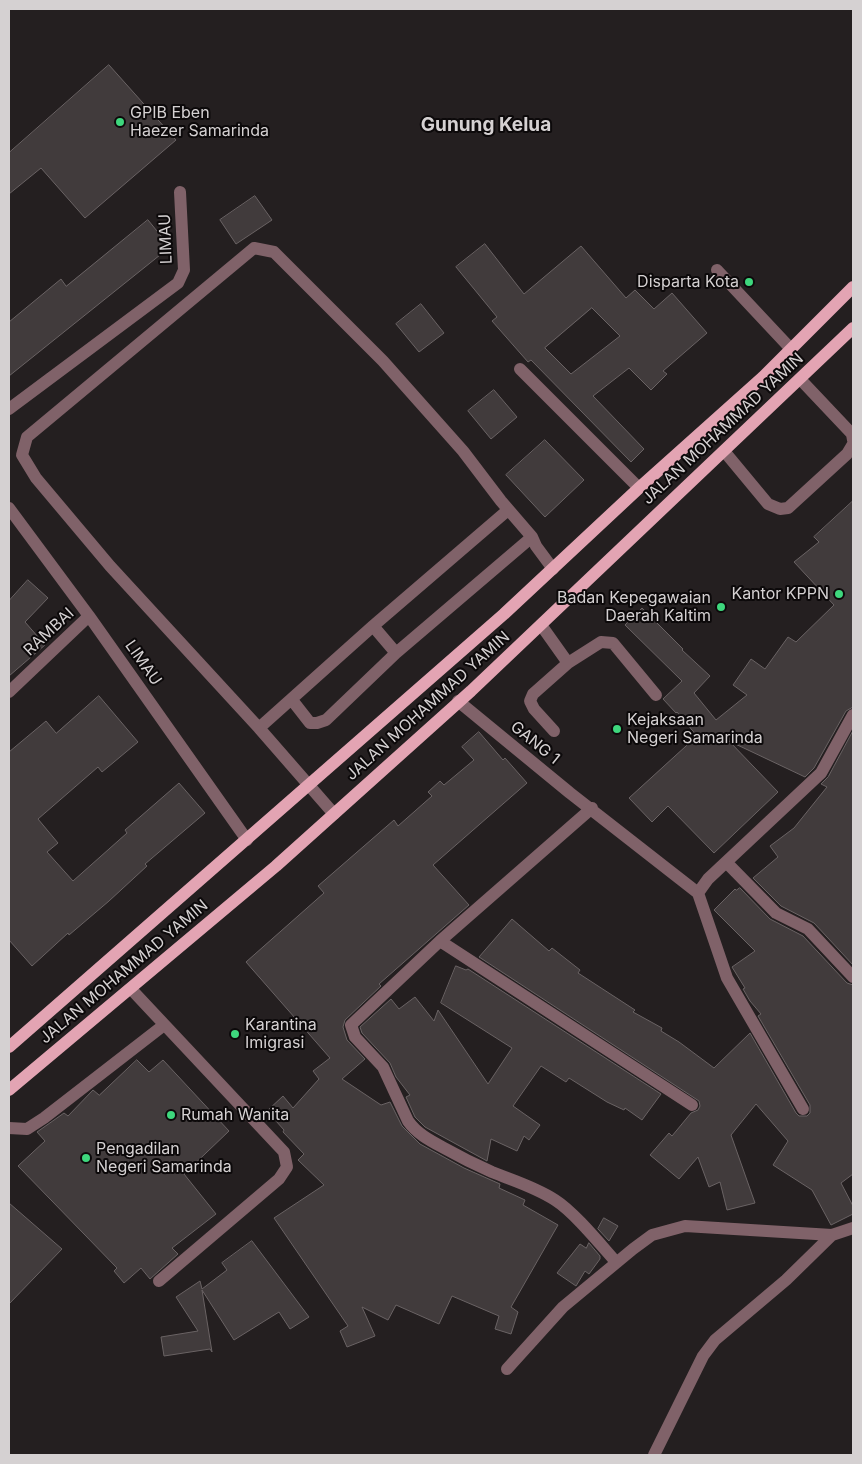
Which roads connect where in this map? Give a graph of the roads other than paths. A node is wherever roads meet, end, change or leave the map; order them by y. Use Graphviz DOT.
graph roads {
  1 [pos="180,192"];
  2 [pos="717,270"];
  3 [pos="853,287"];
  4 [pos="853,328"];
  5 [pos="791,349"];
  6 [pos="520,369"];
  7 [pos="800,379"];
  8 [pos="9,409"];
  9 [pos="853,440"];
  10 [pos="853,444"];
  11 [pos="724,451"];
  12 [pos="639,488"];
  13 [pos="9,508"];
  14 [pos="508,510"];
  15 [pos="532,537"];
  16 [pos="553,569"];
  17 [pos="89,616"];
  18 [pos="541,625"];
  19 [pos="373,626"];
  20 [pos="396,653"];
  21 [pos="568,663"];
  22 [pos="9,692"];
  23 [pos="656,695"];
  24 [pos="292,700"];
  25 [pos="458,701"];
  26 [pos="853,715"];
  27 [pos="259,728"];
  28 [pos="554,731"];
  29 [pos="309,785"];
  30 [pos="592,808"];
  31 [pos="334,814"];
  32 [pos="247,840"];
  33 [pos="726,862"];
  34 [pos="698,893"];
  35 [pos="440,941"];
  36 [pos="853,977"];
  37 [pos="131,989"];
  38 [pos="164,1025"];
  39 [pos="9,1047"];
  40 [pos="9,1090"];
  41 [pos="692,1105"];
  42 [pos="804,1109"];
  43 [pos="9,1128"];
  44 [pos="853,1228"];
  45 [pos="832,1235"];
  46 [pos="616,1262"];
  47 [pos="159,1281"];
  48 [pos="507,1368"];
  49 [pos="654,1455"];
  1 -- 8 [label="street, LIMAU"];
  2 -- 5 [label="street"];
  3 -- 5 [label="main road, JALAN MOHAMMAD YAMIN"];
  4 -- 7 [label="main road, JALAN MOHAMMAD YAMIN"];
  5 -- 12 [label="main road, JALAN MOHAMMAD YAMIN"];
  6 -- 12 [label="street"];
  7 -- 9 [label="street"];
  7 -- 11 [label="main road, JALAN MOHAMMAD YAMIN"];
  10 -- 11 [label="street"];
  11 -- 18 [label="main road, JALAN MOHAMMAD YAMIN"];
  12 -- 16 [label="main road, JALAN MOHAMMAD YAMIN"];
  13 -- 17 [label="street, LIMAU"];
  14 -- 15 [label="street"];
  14 -- 19 [label="street"];
  14 -- 27 [label="street"];
  15 -- 16 [label="street"];
  15 -- 20 [label="street"];
  16 -- 29 [label="main road, JALAN MOHAMMAD YAMIN"];
  17 -- 22 [label="street, RAMBAI"];
  17 -- 32 [label="street, LIMAU"];
  18 -- 21 [label="street"];
  18 -- 25 [label="main road, JALAN MOHAMMAD YAMIN"];
  19 -- 20 [label="street"];
  19 -- 24 [label="street"];
  20 -- 24 [label="street"];
  21 -- 23 [label="street"];
  21 -- 28 [label="street"];
  24 -- 27 [label="street"];
  25 -- 30 [label="street, GANG 1"];
  25 -- 31 [label="main road, JALAN MOHAMMAD YAMIN"];
  26 -- 33 [label="street"];
  27 -- 29 [label="street"];
  29 -- 31 [label="street"];
  29 -- 32 [label="main road, JALAN MOHAMMAD YAMIN"];
  30 -- 34 [label="street, GANG 1"];
  30 -- 35 [label="street"];
  31 -- 37 [label="main road, JALAN MOHAMMAD YAMIN"];
  32 -- 39 [label="main road, JALAN MOHAMMAD YAMIN"];
  33 -- 34 [label="street"];
  33 -- 36 [label="street"];
  34 -- 42 [label="street"];
  35 -- 41 [label="street"];
  35 -- 46 [label="street"];
  37 -- 38 [label="street"];
  37 -- 40 [label="main road, JALAN MOHAMMAD YAMIN"];
  38 -- 43 [label="street"];
  38 -- 47 [label="street"];
  44 -- 45 [label="street"];
  45 -- 46 [label="street"];
  45 -- 49 [label="street"];
  46 -- 48 [label="street"];
}
